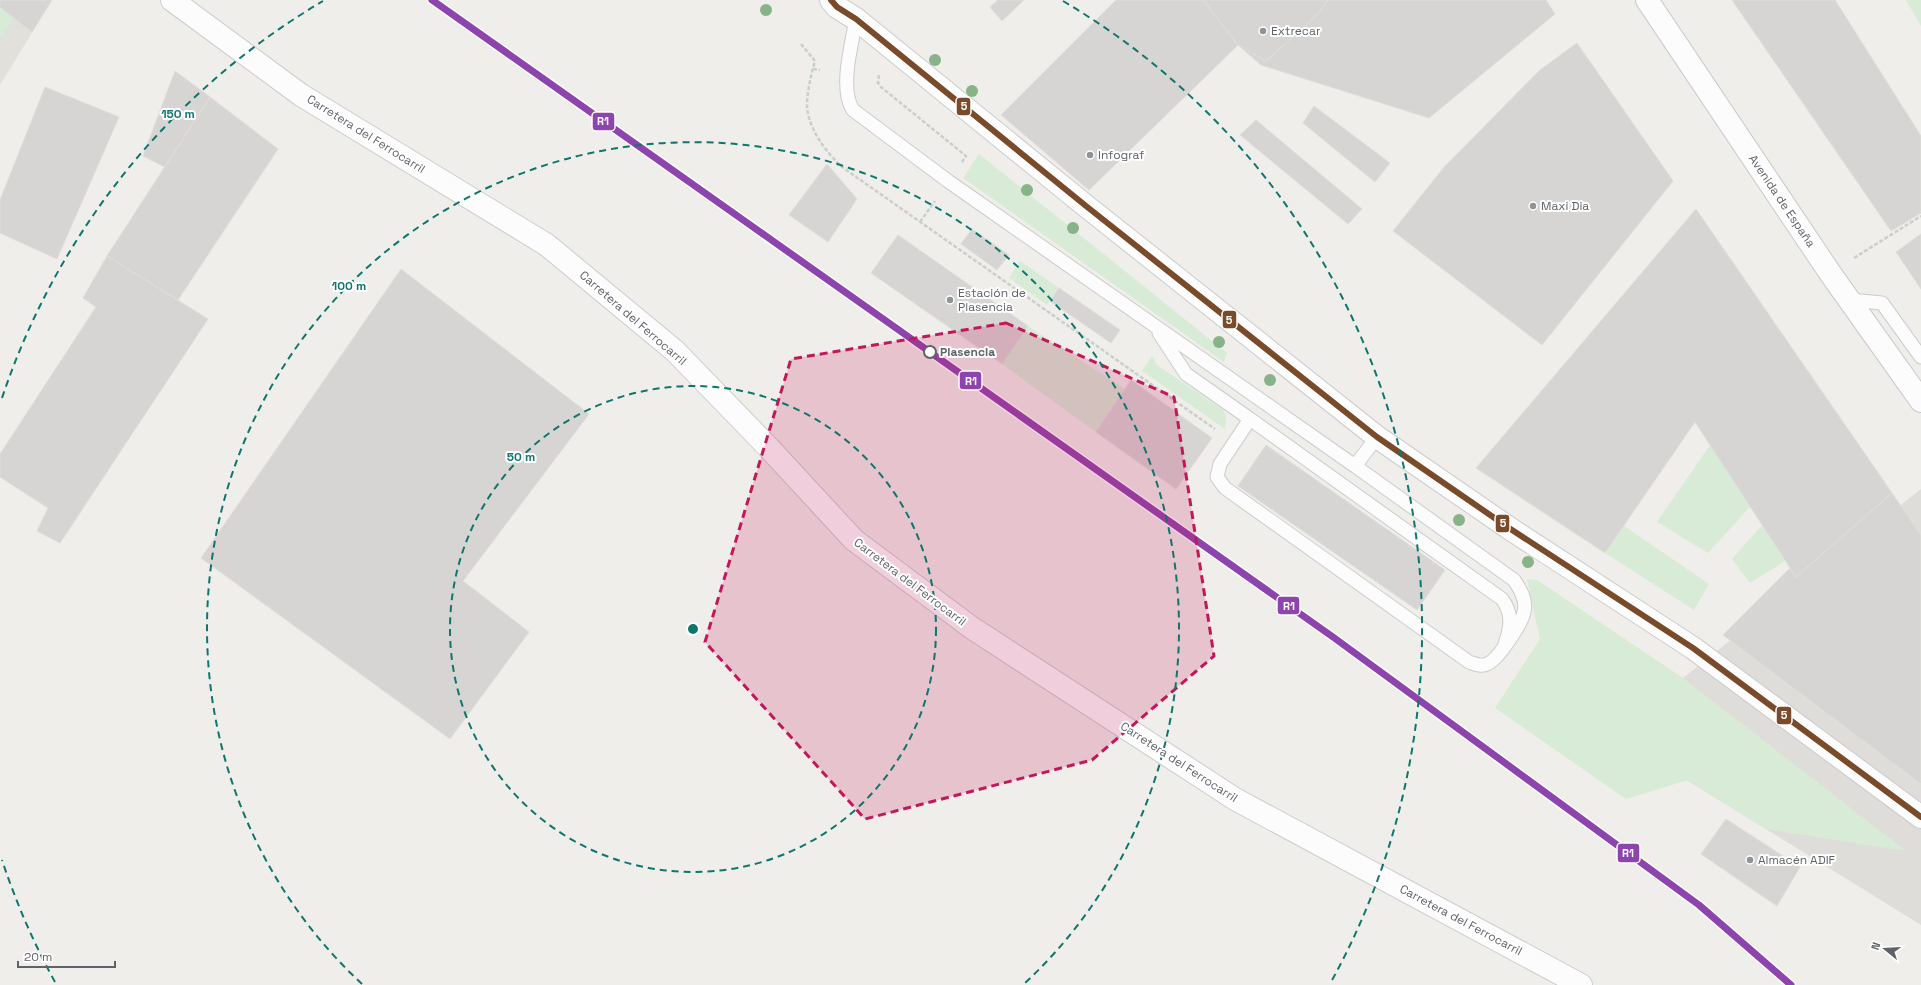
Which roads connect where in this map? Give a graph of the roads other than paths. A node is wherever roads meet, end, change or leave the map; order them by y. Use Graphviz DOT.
graph roads {
  1 [pos="172,0"];
  2 [pos="831,0"];
  3 [pos="1647,0"];
  4 [pos="856,19"];
  5 [pos="1850,300"];
  6 [pos="1154,326"];
  7 [pos="1921,357"];
  8 [pos="1921,401"];
  9 [pos="1250,419"];
  10 [pos="1377,437"];
  11 [pos="1355,466"];
  12 [pos="1505,644"];
  13 [pos="1921,817"];
  14 [pos="1581,985"];
  1 -- 14 [label="street, Carretera del Ferrocarril"];
  2 -- 4 [label="street"];
  3 -- 5 [label="street, Avenida de España"];
  4 -- 6 [label="lane"];
  4 -- 10 [label="street"];
  5 -- 7 [label="lane"];
  5 -- 8 [label="street, Avenida de España"];
  6 -- 9 [label="lane"];
  6 -- 11 [label="lane"];
  9 -- 12 [label="lane"];
  9 -- 12 [label="lane"];
  10 -- 11 [label="lane"];
  10 -- 13 [label="street"];
  11 -- 12 [label="lane"];
}
